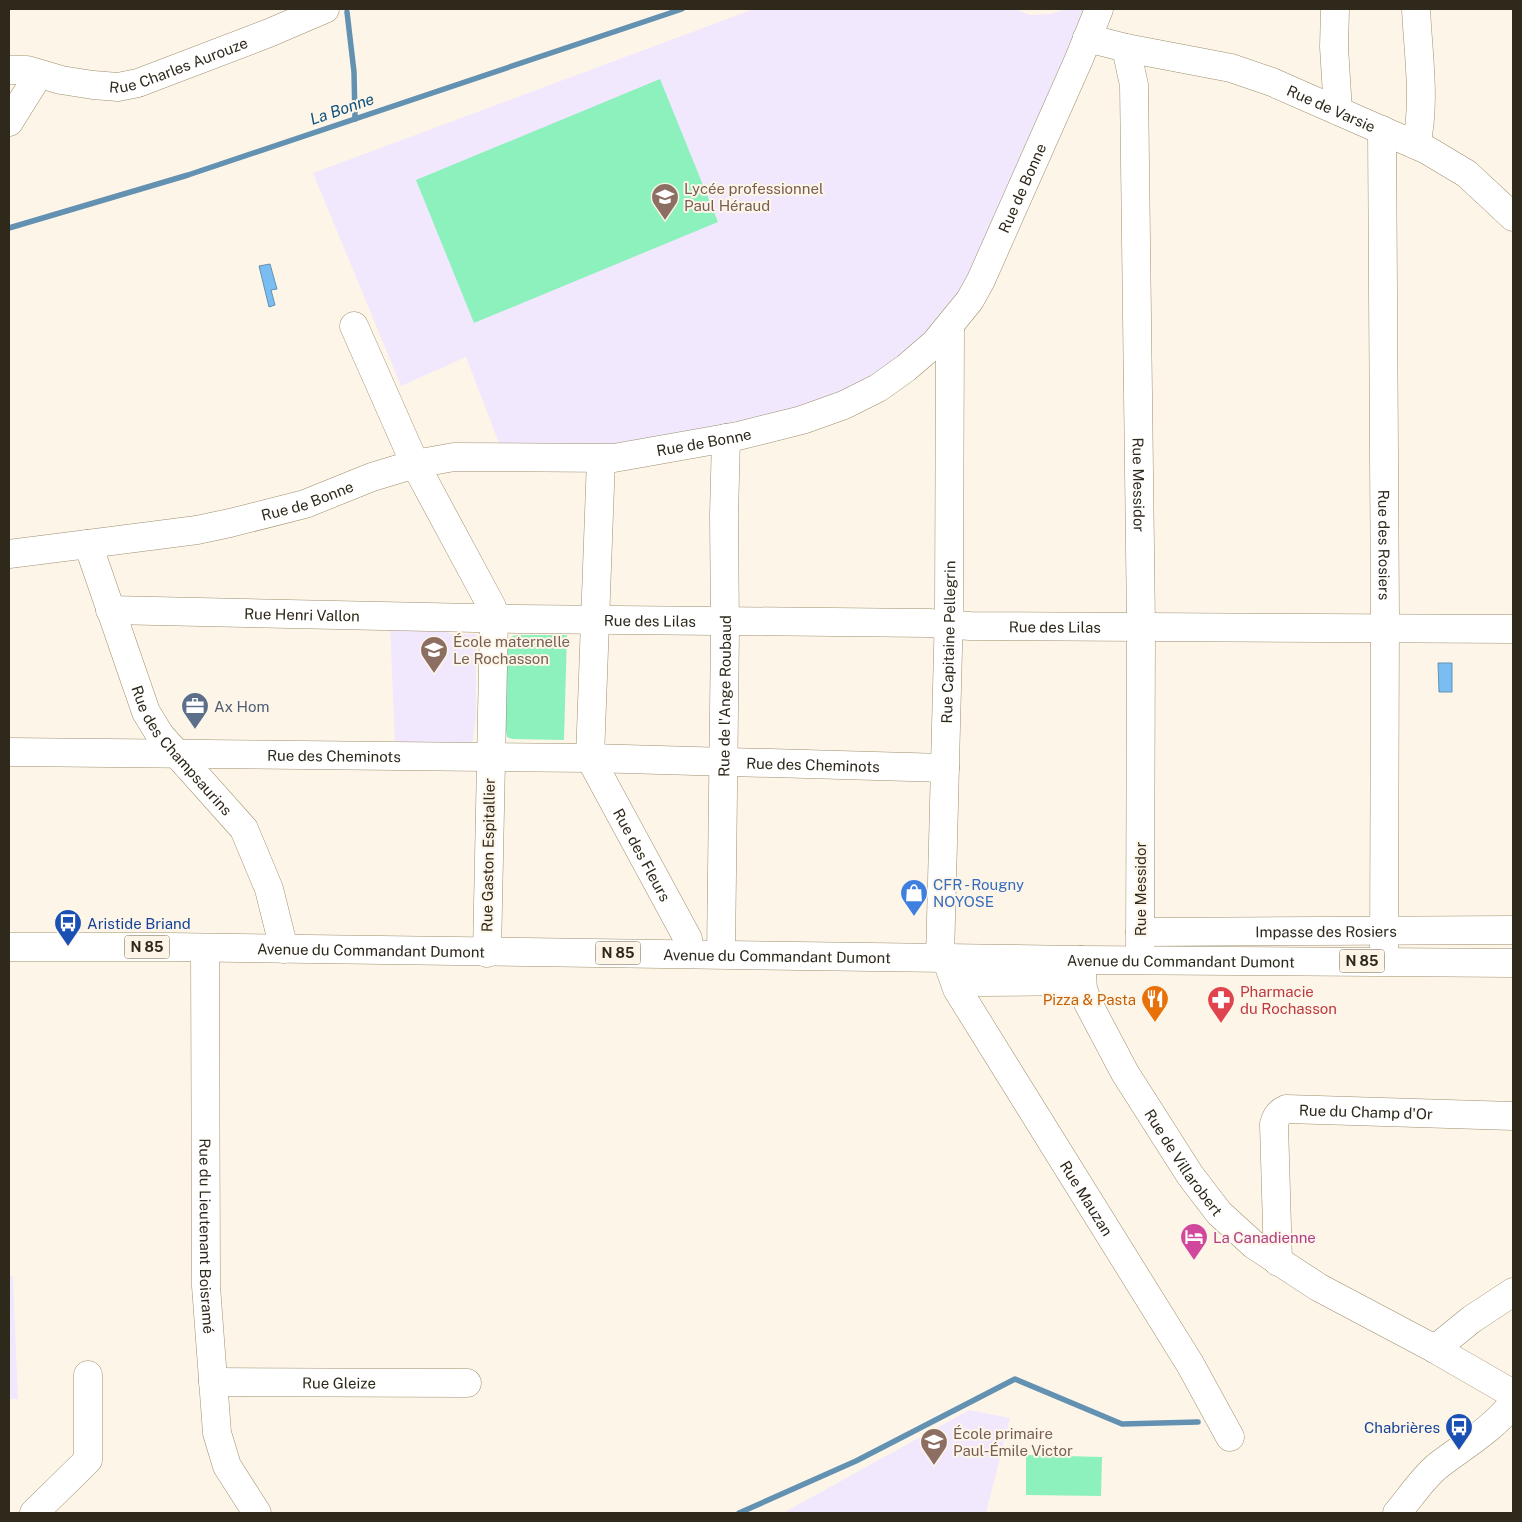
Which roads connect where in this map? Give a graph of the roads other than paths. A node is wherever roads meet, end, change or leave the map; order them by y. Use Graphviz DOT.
graph roads {
  1 [pos="325,9"];
  2 [pos="1099,9"];
  3 [pos="1335,9"];
  4 [pos="1416,9"];
  5 [pos="1087,38"];
  6 [pos="1126,48"];
  7 [pos="21,68"];
  8 [pos="1338,111"];
  9 [pos="9,122"];
  10 [pos="1382,130"];
  11 [pos="1416,145"];
  12 [pos="1513,217"];
  13 [pos="950,325"];
  14 [pos="354,326"];
  15 [pos="726,438"];
  16 [pos="601,458"];
  17 [pos="415,464"];
  18 [pos="88,544"];
  19 [pos="9,554"];
  20 [pos="110,610"];
  21 [pos="494,618"];
  22 [pos="596,620"];
  23 [pos="725,622"];
  24 [pos="949,625"];
  25 [pos="1141,626"];
  26 [pos="1385,628"];
  27 [pos="1513,629"];
  28 [pos="9,752"];
  29 [pos="176,753"];
  30 [pos="492,758"];
  31 [pos="590,758"];
  32 [pos="723,761"];
  33 [pos="945,768"];
  34 [pos="1384,930"];
  35 [pos="1513,930"];
  36 [pos="1140,932"];
  37 [pos="1211,932"];
  38 [pos="9,947"];
  39 [pos="205,948"];
  40 [pos="284,949"];
  41 [pos="487,953"];
  42 [pos="690,954"];
  43 [pos="720,954"];
  44 [pos="946,958"];
  45 [pos="1140,960"];
  46 [pos="1210,961"];
  47 [pos="1384,961"];
  48 [pos="1513,963"];
  49 [pos="1082,971"];
  50 [pos="1513,1116"];
  51 [pos="1278,1262"];
  52 [pos="1513,1292"];
  53 [pos="1435,1349"];
  54 [pos="88,1375"];
  55 [pos="212,1382"];
  56 [pos="467,1383"];
  57 [pos="1513,1394"];
  58 [pos="1513,1403"];
  59 [pos="1230,1437"];
  60 [pos="1403,1510"];
  61 [pos="34,1513"];
  62 [pos="257,1513"];
  1 -- 7 [label="street, Rue Charles Aurouze"];
  2 -- 5 [label="street, Rue de Bonne"];
  3 -- 8 [label="street"];
  4 -- 11 [label="street"];
  5 -- 6 [label="street"];
  5 -- 13 [label="street, Rue de Bonne"];
  6 -- 8 [label="street, Rue de Varsie"];
  6 -- 25 [label="street, Rue Messidor"];
  7 -- 9 [label="street"];
  8 -- 10 [label="street, Rue de Varsie"];
  10 -- 11 [label="street, Rue de Varsie"];
  10 -- 26 [label="street, Rue des Rosiers"];
  11 -- 12 [label="street, Rue de Varsie"];
  13 -- 15 [label="street, Rue de Bonne"];
  13 -- 24 [label="street, Rue Capitaine Pellegrin"];
  14 -- 17 [label="street"];
  15 -- 16 [label="street, Rue de Bonne"];
  15 -- 23 [label="street, Rue de l'Ange Roubaud"];
  16 -- 17 [label="street, Rue de Bonne"];
  16 -- 22 [label="street"];
  17 -- 18 [label="street, Rue de Bonne"];
  17 -- 21 [label="street"];
  18 -- 19 [label="street, Rue de Bonne"];
  18 -- 20 [label="street, Rue des Champsaurins"];
  20 -- 21 [label="street, Rue Henri Vallon"];
  20 -- 29 [label="street, Rue des Champsaurins"];
  21 -- 22 [label="street, Rue Henri Vallon"];
  21 -- 30 [label="street, Rue Gaston Espitallier"];
  22 -- 23 [label="street, Rue des Lilas"];
  22 -- 31 [label="street"];
  23 -- 24 [label="street, Rue des Lilas"];
  23 -- 32 [label="street, Rue de l'Ange Roubaud"];
  24 -- 25 [label="street, Rue des Lilas"];
  24 -- 33 [label="street, Rue Capitaine Pellegrin"];
  25 -- 26 [label="street, Rue des Lilas"];
  25 -- 36 [label="street, Rue Messidor"];
  26 -- 27 [label="street, Rue des Lilas"];
  26 -- 34 [label="street, Rue des Rosiers"];
  28 -- 29 [label="street, Rue des Cheminots"];
  29 -- 30 [label="street, Rue des Cheminots"];
  29 -- 40 [label="street, Rue des Champsaurins"];
  30 -- 31 [label="street, Rue des Cheminots"];
  30 -- 41 [label="street, Rue Gaston Espitallier"];
  31 -- 32 [label="street, Rue des Cheminots"];
  31 -- 42 [label="street, Rue des Fleurs"];
  32 -- 33 [label="street, Rue des Cheminots"];
  32 -- 43 [label="street, Rue de l'Ange Roubaud"];
  33 -- 44 [label="street, Rue Capitaine Pellegrin"];
  34 -- 35 [label="street, Impasse des Rosiers"];
  34 -- 37 [label="street, Impasse des Rosiers"];
  34 -- 47 [label="street, Rue des Rosiers"];
  36 -- 37 [label="street, Impasse des Rosiers"];
  36 -- 45 [label="street, Rue Messidor"];
  37 -- 46 [label="street"];
  38 -- 39 [label="street, Avenue du Commandant Dumont / N 85"];
  39 -- 40 [label="street, Avenue du Commandant Dumont / N 85"];
  39 -- 55 [label="street, Rue du Lieutenant Boisramé"];
  40 -- 41 [label="street, Avenue du Commandant Dumont / N 85"];
  41 -- 42 [label="street, Avenue du Commandant Dumont / N 85"];
  42 -- 43 [label="street, Avenue du Commandant Dumont / N 85"];
  43 -- 44 [label="street, Avenue du Commandant Dumont / N 85"];
  44 -- 49 [label="street, Avenue du Commandant Dumont"];
  44 -- 59 [label="street, Rue Mauzan"];
  45 -- 46 [label="street, Avenue du Commandant Dumont / N 85"];
  45 -- 49 [label="street, Avenue du Commandant Dumont / N 85"];
  46 -- 47 [label="street, Avenue du Commandant Dumont / N 85"];
  47 -- 48 [label="street, Avenue du Commandant Dumont / N 85"];
  49 -- 51 [label="street, Rue de Villarobert"];
  50 -- 51 [label="street, Rue du Champ d'Or"];
  51 -- 53 [label="street, Rue de Villarobert"];
  52 -- 53 [label="street"];
  53 -- 57 [label="street, Rue de Villarobert"];
  54 -- 61 [label="street"];
  55 -- 56 [label="street, Rue Gleize"];
  55 -- 62 [label="street, Rue du Lieutenant Boisramé"];
  58 -- 60 [label="street"];
}
